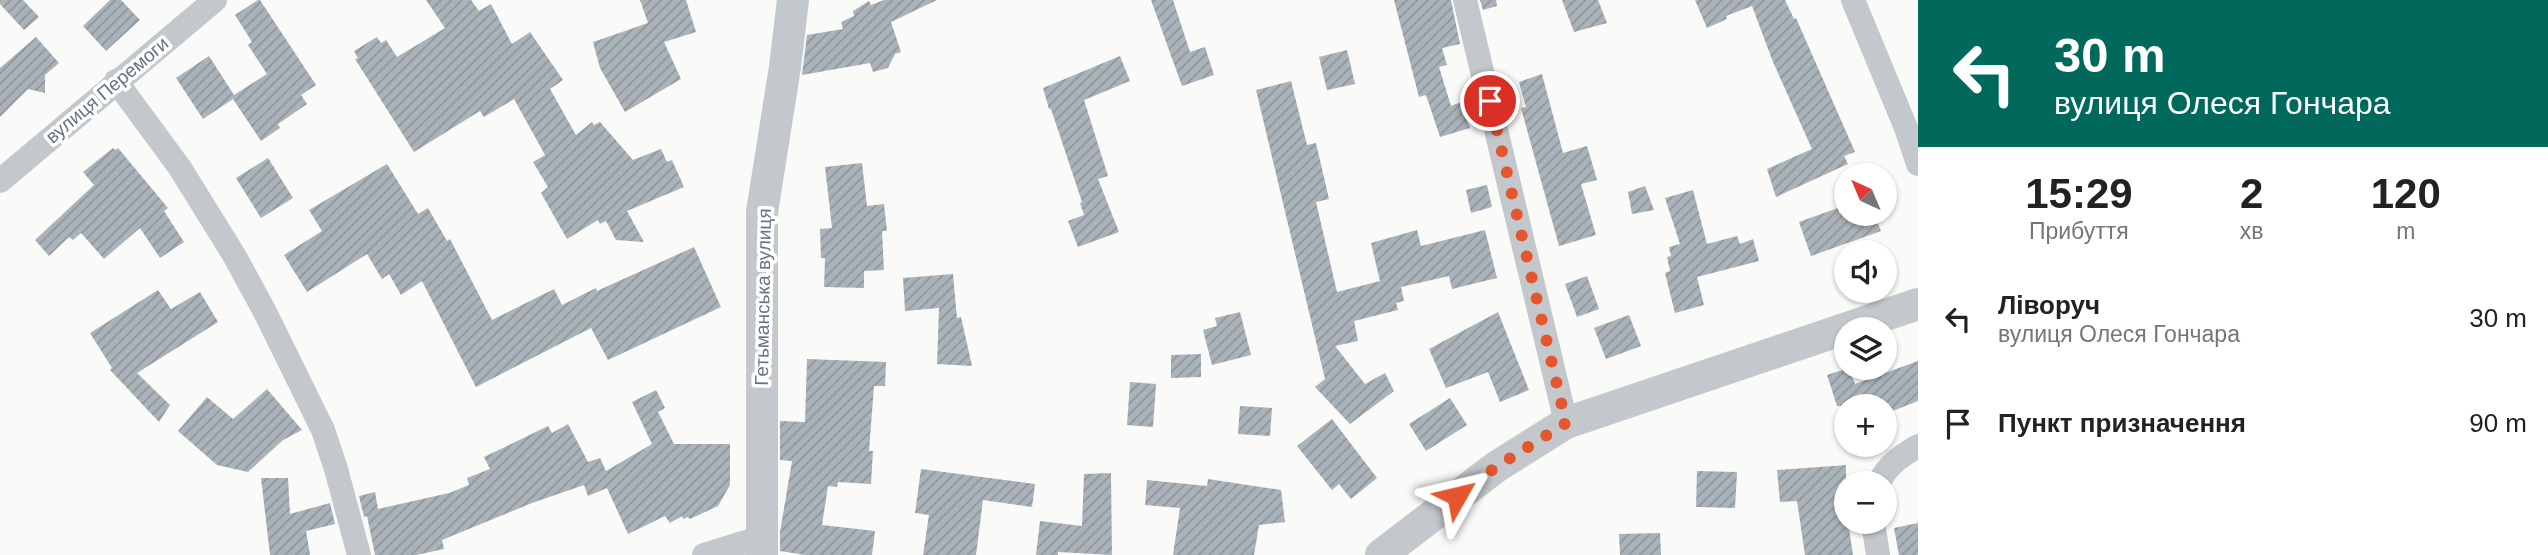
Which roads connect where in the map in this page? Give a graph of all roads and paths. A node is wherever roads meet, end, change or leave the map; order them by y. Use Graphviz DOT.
graph roads {
  1 [pos="215,0"];
  2 [pos="793,0"];
  3 [pos="1465,0"];
  4 [pos="1853,0"];
  5 [pos="116,81"];
  6 [pos="1918,164"];
  7 [pos="0,181"];
  8 [pos="1918,304"];
  9 [pos="1566,423"];
  10 [pos="1918,446"];
  11 [pos="1884,471"];
  12 [pos="1875,534"];
  13 [pos="762,546"];
  14 [pos="359,555"];
  15 [pos="704,555"];
  16 [pos="1381,555"];
  17 [pos="1878,555"];
  1 -- 5 [label="street, вулиця Перемоги"];
  2 -- 13 [label="street, Гетьманська вулиця"];
  3 -- 9 [label="street"];
  4 -- 6 [label="street"];
  5 -- 7 [label="street, вулиця Перемоги"];
  5 -- 14 [label="street"];
  8 -- 9 [label="street"];
  9 -- 16 [label="street"];
  10 -- 11 [label="street"];
  12 -- 17 [label="street"];
  13 -- 15 [label="street"];
}
